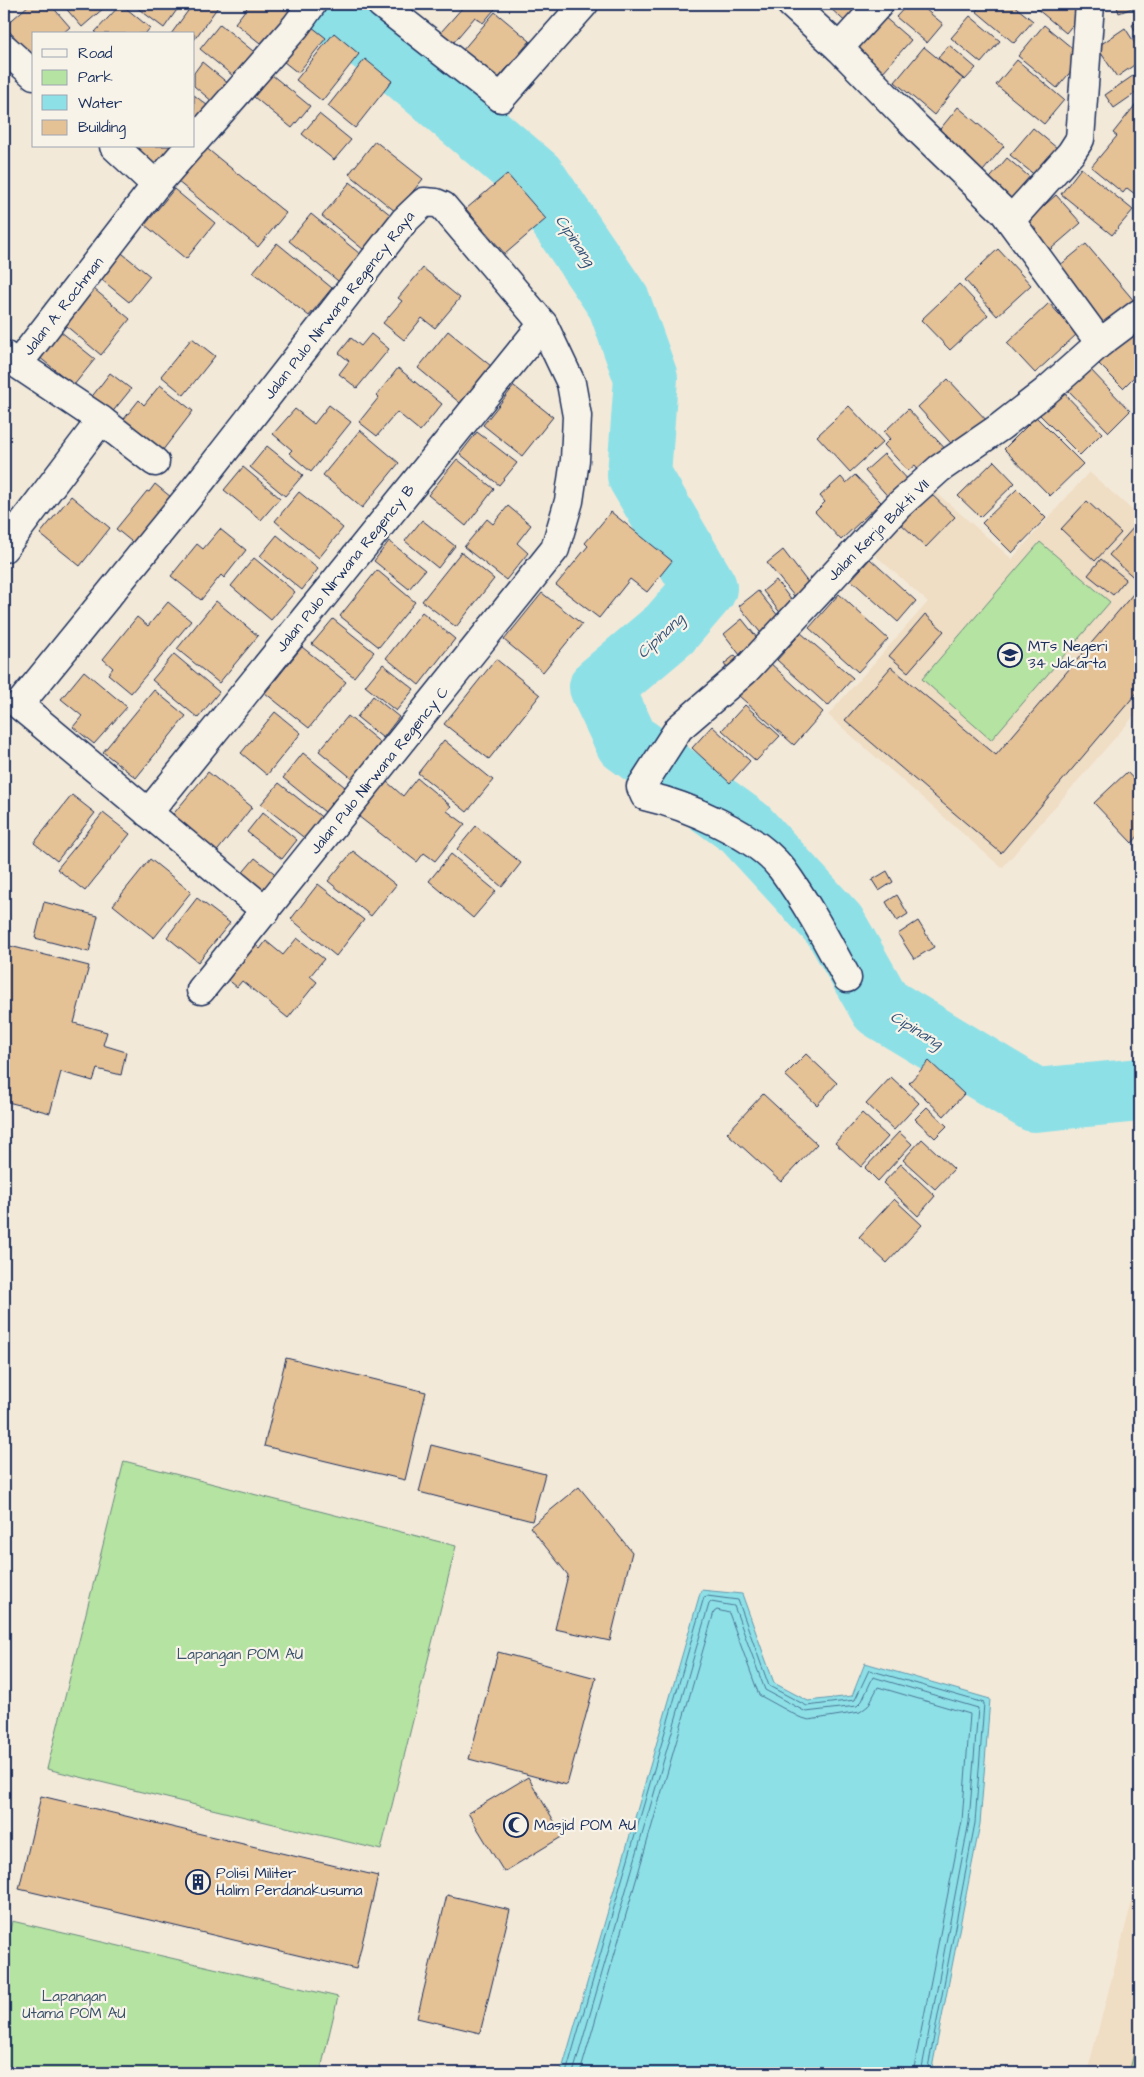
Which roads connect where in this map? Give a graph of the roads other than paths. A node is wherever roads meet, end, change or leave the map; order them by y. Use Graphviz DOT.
graph roads {
  1 [pos="312,4"];
  2 [pos="381,4"];
  3 [pos="584,4"];
  4 [pos="791,4"];
  5 [pos="879,4"];
  6 [pos="1090,4"];
  7 [pos="4,48"];
  8 [pos="839,48"];
  9 [pos="32,73"];
  10 [pos="195,141"];
  11 [pos="116,148"];
  12 [pos="188,148"];
  13 [pos="156,185"];
  14 [pos="1011,220"];
  15 [pos="1140,312"];
  16 [pos="543,324"];
  17 [pos="1100,344"];
  18 [pos="11,360"];
  19 [pos="101,420"];
  20 [pos="155,462"];
  21 [pos="4,548"];
  22 [pos="555,549"];
  23 [pos="148,813"];
  24 [pos="266,912"];
  25 [pos="847,978"];
  26 [pos="201,990"];
  1 -- 10 [label="street"];
  2 -- 3 [label="street"];
  4 -- 8 [label="street"];
  5 -- 8 [label="street"];
  6 -- 14 [label="street"];
  7 -- 9 [label="street"];
  8 -- 14 [label="street"];
  11 -- 13 [label="street"];
  12 -- 13 [label="street, Jalan A. Rochman"];
  13 -- 18 [label="street, Jalan A. Rochman"];
  14 -- 17 [label="street"];
  15 -- 17 [label="street, Jalan Kerja Bakti VII"];
  16 -- 22 [label="street, Jalan Pulo Nirwana Regency Raya"];
  16 -- 23 [label="street, Jalan Pulo Nirwana Regency B"];
  16 -- 23 [label="street, Jalan Pulo Nirwana Regency Raya"];
  17 -- 25 [label="street, Jalan Kerja Bakti VII"];
  18 -- 19 [label="street, Jalan A. Rochman"];
  19 -- 20 [label="street, Jalan A. Rochman"];
  19 -- 21 [label="street"];
  22 -- 24 [label="street, Jalan Pulo Nirwana Regency C"];
  23 -- 24 [label="street"];
  24 -- 26 [label="street, Jalan Pulo Nirwana Regency C"];
}
